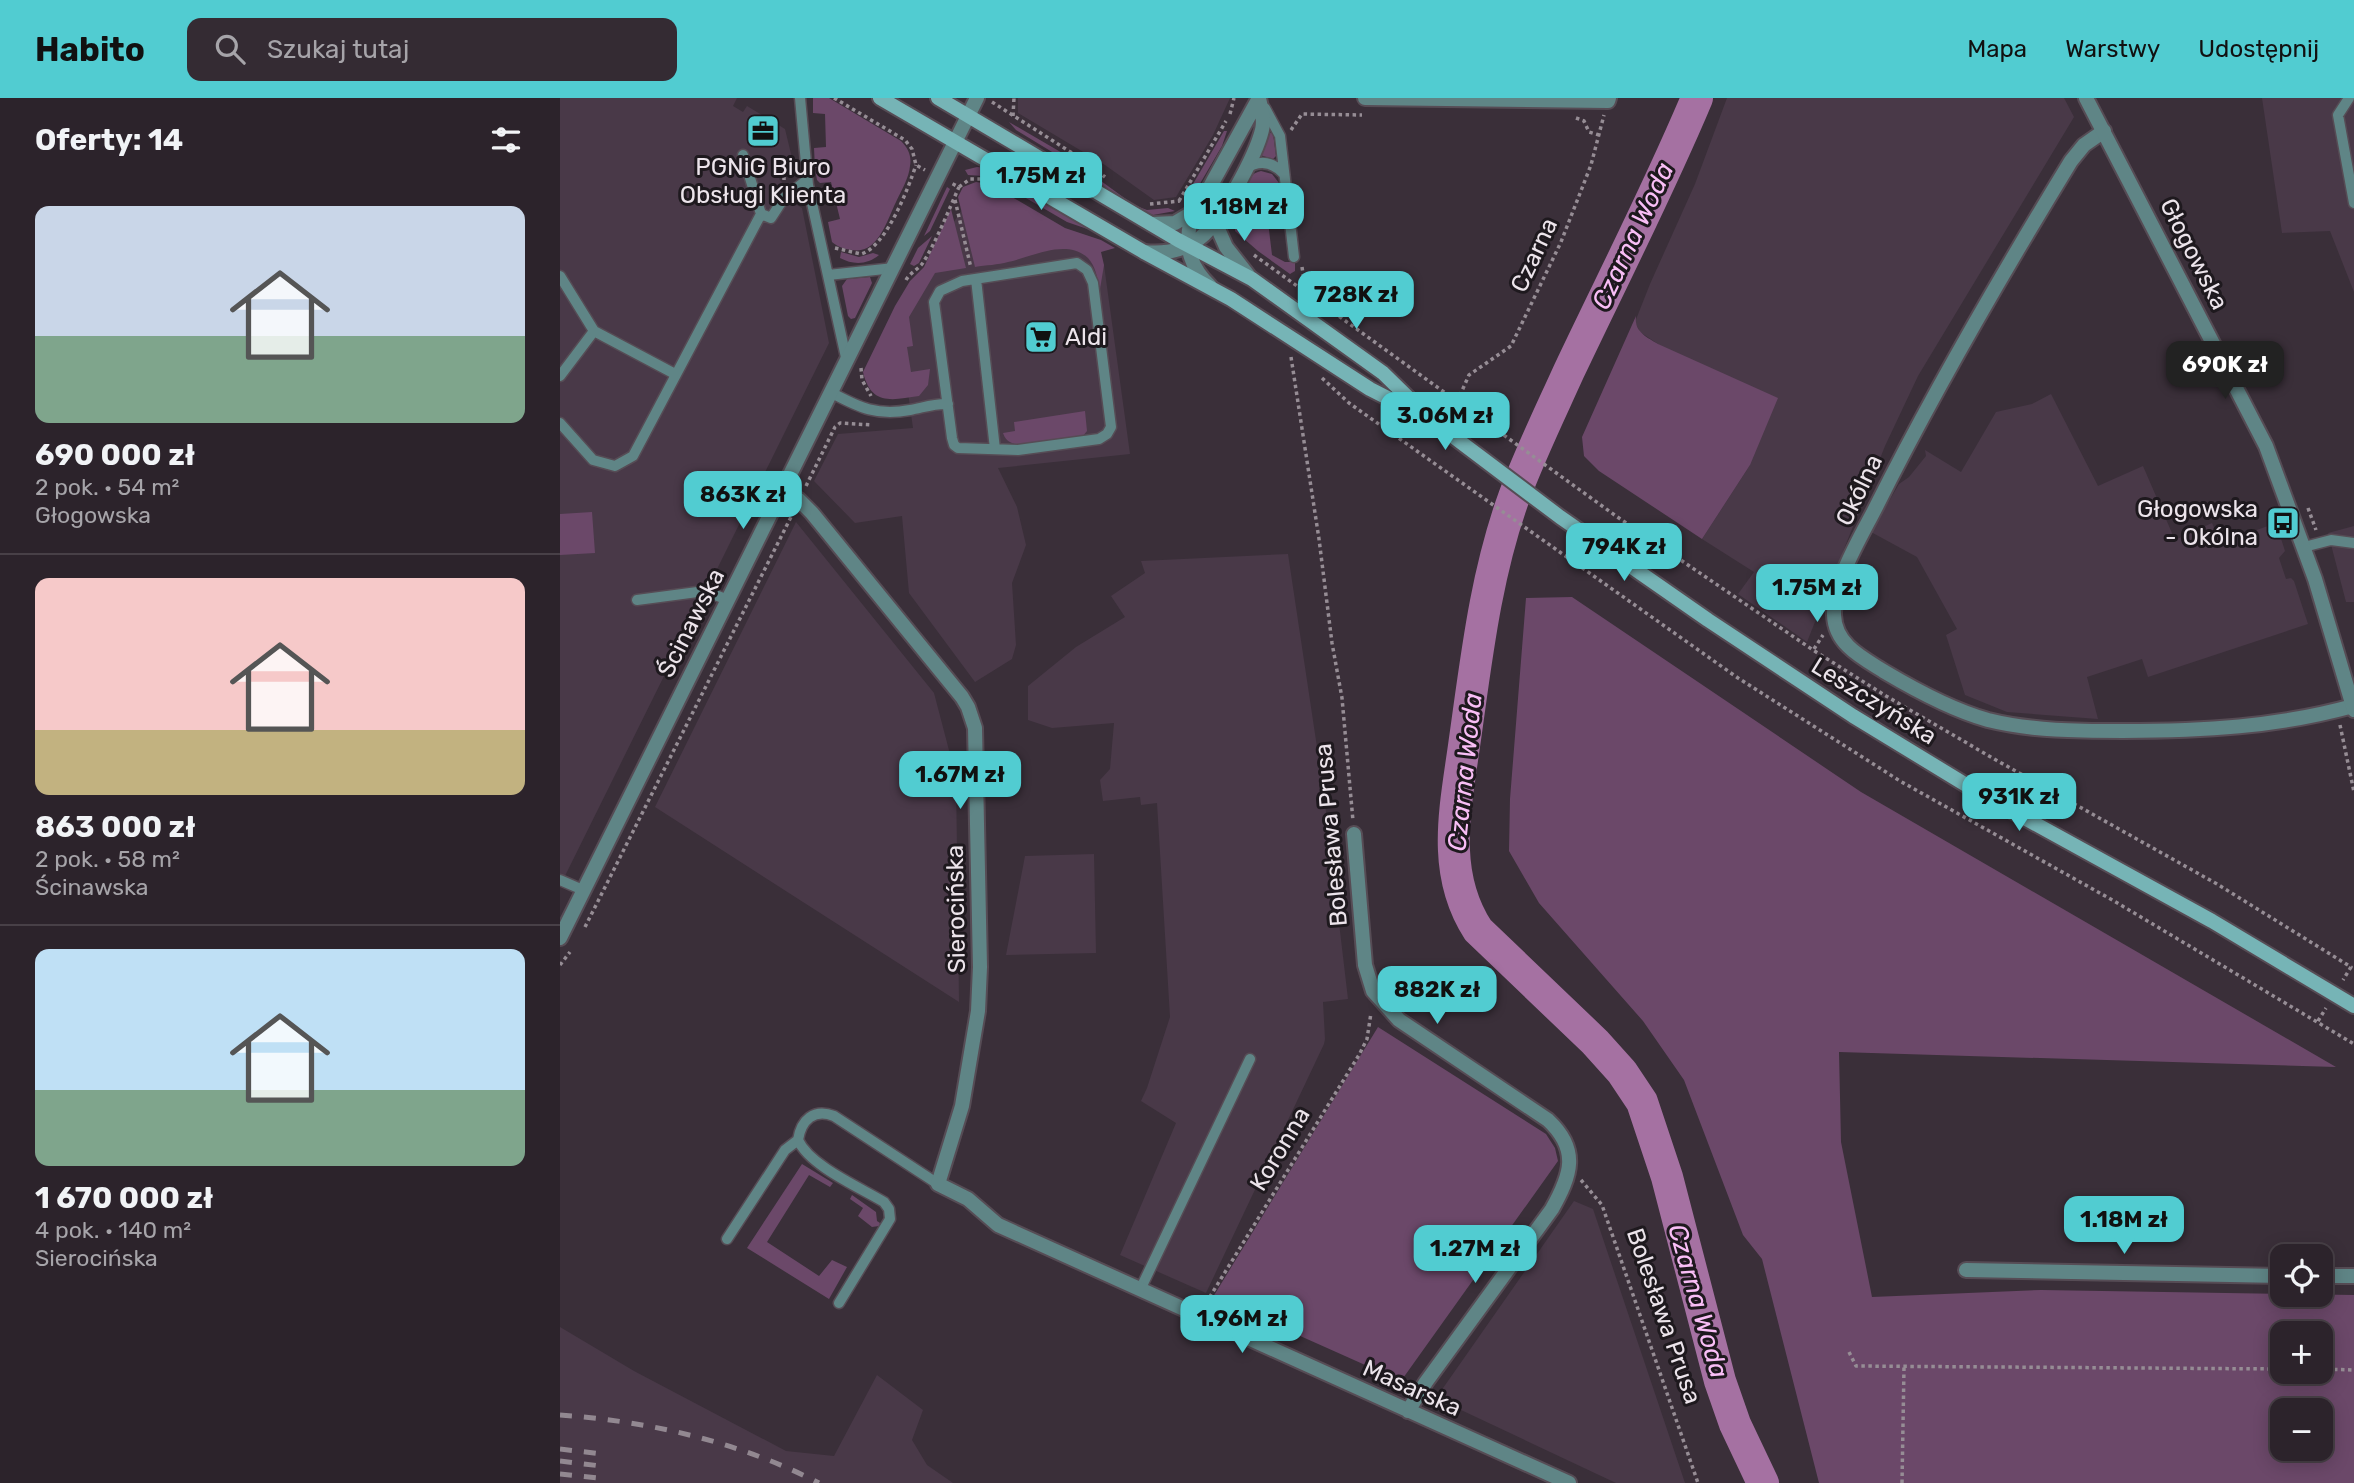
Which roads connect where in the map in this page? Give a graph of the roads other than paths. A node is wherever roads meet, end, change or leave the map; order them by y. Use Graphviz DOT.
graph roads {
  1 [pos="800,98"];
  2 [pos="880,98"];
  3 [pos="938,98"];
  4 [pos="977,98"];
  5 [pos="1259,98"];
  6 [pos="1365,98"];
  7 [pos="2086,98"];
  8 [pos="2349,98"];
  9 [pos="1608,100"];
  10 [pos="968,116"];
  11 [pos="2104,131"];
  12 [pos="957,142"];
  13 [pos="743,155"];
  14 [pos="1244,169"];
  15 [pos="1285,175"];
  16 [pos="807,180"];
  17 [pos="2354,203"];
  18 [pos="1195,211"];
  19 [pos="761,214"];
  20 [pos="1215,222"];
  21 [pos="1152,225"];
  22 [pos="1188,245"];
  23 [pos="1143,252"];
  24 [pos="1294,257"];
  25 [pos="894,268"];
  26 [pos="828,275"];
  27 [pos="560,276"];
  28 [pos="975,279"];
  29 [pos="1252,279"];
  30 [pos="1211,287"];
  31 [pos="594,331"];
  32 [pos="847,362"];
  33 [pos="675,374"];
  34 [pos="560,376"];
  35 [pos="832,393"];
  36 [pos="948,404"];
  37 [pos="1430,419"];
  38 [pos="560,423"];
  39 [pos="995,449"];
  40 [pos="782,491"];
  41 [pos="2354,543"];
  42 [pos="2304,547"];
  43 [pos="637,600"];
  44 [pos="728,600"];
  45 [pos="2353,708"];
  46 [pos="1354,834"];
  47 [pos="560,880"];
  48 [pos="583,890"];
  49 [pos="560,938"];
  50 [pos="2354,1006"];
  51 [pos="1250,1059"];
  52 [pos="798,1140"];
  53 [pos="938,1184"];
  54 [pos="727,1239"];
  55 [pos="1966,1270"];
  56 [pos="2270,1276"];
  57 [pos="2333,1276"];
  58 [pos="2354,1276"];
  59 [pos="1140,1290"];
  60 [pos="839,1303"];
  61 [pos="1408,1411"];
  62 [pos="1569,1483"];
  1 -- 16 [label="lane"];
  2 -- 12 [label="main road, Leszczyńska"];
  3 -- 10 [label="main road, Leszczyńska"];
  4 -- 10 [label="street, Ścinawska"];
  5 -- 14 [label="street"];
  5 -- 15 [label="lane"];
  5 -- 18 [label="street"];
  6 -- 9 [label="street"];
  7 -- 11 [label="street, Głogowska"];
  8 -- 17 [label="lane"];
  10 -- 12 [label="street, Ścinawska"];
  10 -- 21 [label="main road, Leszczyńska"];
  11 -- 42 [label="street, Głogowska"];
  11 -- 45 [label="street, Okólna"];
  12 -- 23 [label="main road, Leszczyńska"];
  12 -- 25 [label="street, Ścinawska"];
  13 -- 19 [label="lane"];
  14 -- 15 [label="lane"];
  14 -- 20 [label="street"];
  15 -- 24 [label="lane"];
  16 -- 19 [label="lane"];
  16 -- 26 [label="lane"];
  18 -- 21 [label="street"];
  18 -- 22 [label="street"];
  19 -- 33 [label="lane"];
  20 -- 22 [label="street"];
  20 -- 29 [label="street"];
  21 -- 22 [label="main road, Leszczyńska"];
  22 -- 23 [label="street"];
  22 -- 29 [label="main road, Leszczyńska"];
  22 -- 30 [label="street"];
  23 -- 30 [label="main road, Leszczyńska"];
  25 -- 26 [label="lane"];
  25 -- 32 [label="street, Ścinawska"];
  26 -- 32 [label="lane"];
  27 -- 31 [label="lane"];
  28 -- 36 [label="lane"];
  28 -- 39 [label="lane"];
  28 -- 39 [label="lane"];
  29 -- 37 [label="main road, Leszczyńska"];
  30 -- 37 [label="main road, Leszczyńska"];
  31 -- 33 [label="lane"];
  31 -- 34 [label="lane"];
  32 -- 35 [label="street, Ścinawska"];
  33 -- 38 [label="lane"];
  35 -- 36 [label="lane"];
  35 -- 40 [label="street, Ścinawska"];
  36 -- 39 [label="lane"];
  37 -- 50 [label="main road, Leszczyńska"];
  40 -- 44 [label="street, Ścinawska"];
  40 -- 53 [label="street, Sierocińska"];
  41 -- 42 [label="lane"];
  42 -- 45 [label="street, Głogowska"];
  43 -- 44 [label="lane"];
  44 -- 48 [label="street, Ścinawska"];
  46 -- 61 [label="street, Bolesława Prusa"];
  47 -- 48 [label="lane"];
  48 -- 49 [label="street, Ścinawska"];
  51 -- 59 [label="lane"];
  52 -- 53 [label="lane"];
  52 -- 54 [label="lane"];
  52 -- 60 [label="lane"];
  53 -- 59 [label="street, Masarska"];
  55 -- 56 [label="street"];
  57 -- 58 [label="street"];
  59 -- 61 [label="street, Masarska"];
  61 -- 62 [label="street, Masarska"];
}
